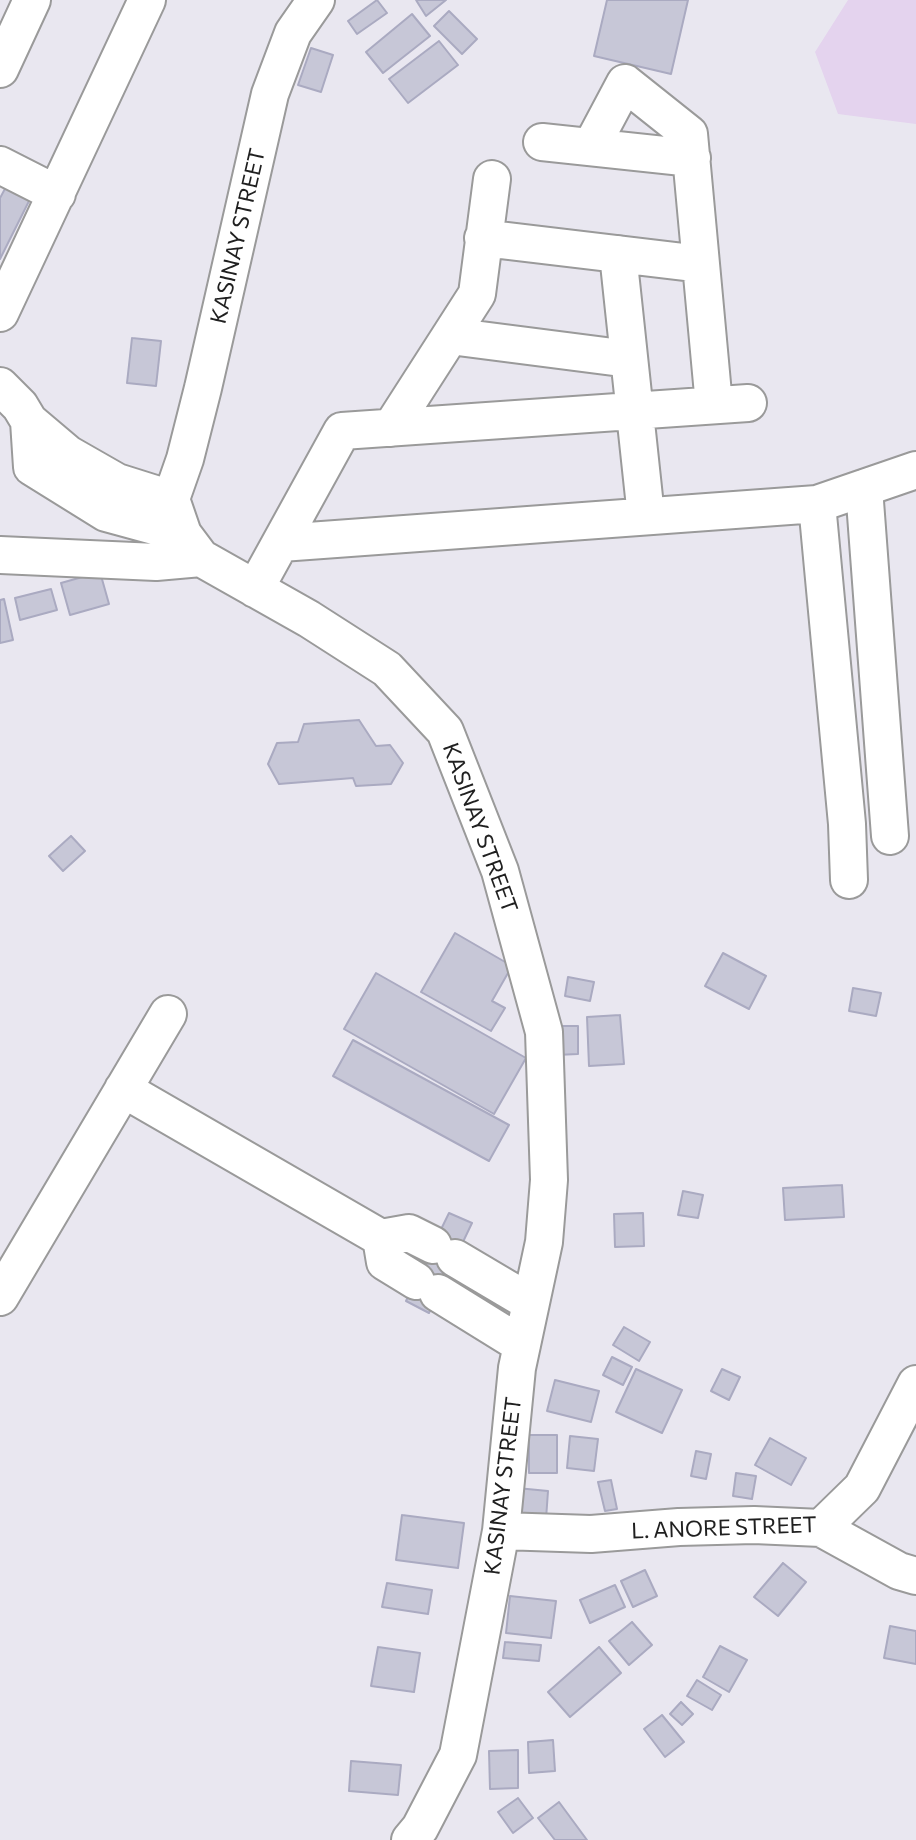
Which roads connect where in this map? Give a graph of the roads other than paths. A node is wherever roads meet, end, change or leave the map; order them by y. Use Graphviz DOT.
graph roads {
  1 [pos="32,0"];
  2 [pos="147,0"];
  3 [pos="316,0"];
  4 [pos="0,69"];
  5 [pos="542,142"];
  6 [pos="591,147"];
  7 [pos="692,158"];
  8 [pos="0,165"];
  9 [pos="492,179"];
  10 [pos="57,194"];
  11 [pos="483,238"];
  12 [pos="618,254"];
  13 [pos="701,264"];
  14 [pos="0,313"];
  15 [pos="450,336"];
  16 [pos="629,359"];
  17 [pos="0,386"];
  18 [pos="635,411"];
  19 [pos="29,421"];
  20 [pos="391,428"];
  21 [pos="0,441"];
  22 [pos="916,470"];
  23 [pos="864,488"];
  24 [pos="112,498"];
  25 [pos="171,499"];
  26 [pos="817,504"];
  27 [pos="646,516"];
  28 [pos="281,543"];
  29 [pos="192,546"];
  30 [pos="0,555"];
  31 [pos="88,557"];
  32 [pos="255,589"];
  33 [pos="847,824"];
  34 [pos="903,840"];
  35 [pos="849,880"];
  36 [pos="168,1014"];
  37 [pos="123,1089"];
  38 [pos="381,1238"];
  39 [pos="0,1297"];
  40 [pos="531,1303"];
  41 [pos="522,1345"];
  42 [pos="916,1384"];
  43 [pos="821,1528"];
  44 [pos="501,1531"];
  45 [pos="916,1576"];
  46 [pos="410,1840"];
  1 -- 4 [label="street"];
  2 -- 10 [label="street"];
  3 -- 25 [label="street, KASINAY STREET"];
  5 -- 6 [label="street"];
  6 -- 7 [label="street"];
  6 -- 7 [label="street"];
  7 -- 13 [label="street"];
  8 -- 10 [label="street"];
  9 -- 11 [label="street"];
  10 -- 14 [label="street"];
  11 -- 12 [label="street"];
  11 -- 15 [label="street"];
  12 -- 13 [label="street"];
  12 -- 16 [label="street"];
  13 -- 18 [label="street"];
  15 -- 16 [label="street"];
  15 -- 20 [label="street"];
  16 -- 18 [label="street"];
  17 -- 19 [label="street"];
  18 -- 20 [label="street"];
  18 -- 27 [label="street"];
  19 -- 21 [label="street"];
  19 -- 24 [label="street"];
  20 -- 28 [label="street"];
  22 -- 23 [label="street"];
  23 -- 26 [label="street"];
  23 -- 34 [label="street"];
  24 -- 25 [label="street"];
  24 -- 29 [label="street, KASINAY STREET"];
  24 -- 31 [label="street"];
  25 -- 29 [label="street"];
  26 -- 27 [label="street"];
  26 -- 33 [label="street"];
  27 -- 28 [label="street"];
  28 -- 32 [label="street"];
  29 -- 31 [label="street"];
  29 -- 32 [label="street, KASINAY STREET"];
  30 -- 31 [label="street"];
  32 -- 40 [label="street, KASINAY STREET"];
  33 -- 34 [label="street"];
  33 -- 35 [label="street"];
  36 -- 37 [label="street"];
  37 -- 38 [label="street"];
  37 -- 39 [label="street"];
  38 -- 40 [label="street"];
  38 -- 41 [label="street"];
  40 -- 41 [label="street, KASINAY STREET"];
  41 -- 44 [label="street, KASINAY STREET"];
  42 -- 43 [label="street, L. ANORE STREET"];
  43 -- 44 [label="street, L. ANORE STREET"];
  43 -- 45 [label="street"];
  44 -- 46 [label="street, KASINAY STREET"];
}
